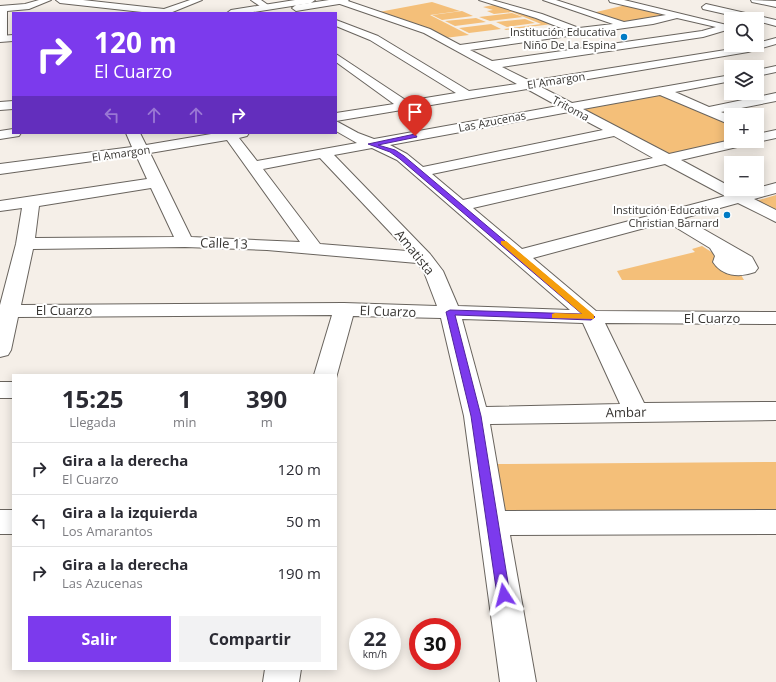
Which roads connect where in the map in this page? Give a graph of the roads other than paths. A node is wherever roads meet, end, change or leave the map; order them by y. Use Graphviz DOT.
graph roads {
  1 [pos="47,0"];
  2 [pos="60,0"];
  3 [pos="198,0"];
  4 [pos="255,0"];
  5 [pos="311,0"];
  6 [pos="342,0"];
  7 [pos="483,0"];
  8 [pos="547,0"];
  9 [pos="613,0"];
  10 [pos="751,1"];
  11 [pos="776,4"];
  12 [pos="698,6"];
  13 [pos="21,7"];
  14 [pos="124,7"];
  15 [pos="776,8"];
  16 [pos="1,9"];
  17 [pos="267,10"];
  18 [pos="37,12"];
  19 [pos="110,12"];
  20 [pos="168,12"];
  21 [pos="243,12"];
  22 [pos="372,12"];
  23 [pos="678,16"];
  24 [pos="341,19"];
  25 [pos="776,23"];
  26 [pos="12,25"];
  27 [pos="624,25"];
  28 [pos="2,26"];
  29 [pos="724,27"];
  30 [pos="724,29"];
  31 [pos="577,31"];
  32 [pos="764,36"];
  33 [pos="12,38"];
  34 [pos="776,40"];
  35 [pos="1,41"];
  36 [pos="12,44"];
  37 [pos="459,48"];
  38 [pos="337,58"];
  39 [pos="491,65"];
  40 [pos="775,70"];
  41 [pos="764,72"];
  42 [pos="724,79"];
  43 [pos="527,85"];
  44 [pos="660,90"];
  45 [pos="467,95"];
  46 [pos="776,97"];
  47 [pos="12,105"];
  48 [pos="404,105"];
  49 [pos="0,106"];
  50 [pos="569,107"];
  51 [pos="708,111"];
  52 [pos="337,117"];
  53 [pos="724,118"];
  54 [pos="337,126"];
  55 [pos="614,132"];
  56 [pos="12,133"];
  57 [pos="133,134"];
  58 [pos="234,134"];
  59 [pos="0,135"];
  60 [pos="371,144"];
  61 [pos="724,146"];
  62 [pos="141,150"];
  63 [pos="323,153"];
  64 [pos="665,159"];
  65 [pos="253,166"];
  66 [pos="0,169"];
  67 [pos="421,172"];
  68 [pos="156,182"];
  69 [pos="776,188"];
  70 [pos="740,199"];
  71 [pos="31,202"];
  72 [pos="0,206"];
  73 [pos="461,206"];
  74 [pos="671,217"];
  75 [pos="776,217"];
  76 [pos="185,242"];
  77 [pos="25,244"];
  78 [pos="719,246"];
  79 [pos="314,249"];
  80 [pos="518,256"];
  81 [pos="423,258"];
  82 [pos="344,309"];
  83 [pos="4,311"];
  84 [pos="450,312"];
  85 [pos="591,317"];
  86 [pos="776,318"];
  87 [pos="0,350"];
  88 [pos="326,374"];
  89 [pos="0,390"];
  90 [pos="12,390"];
  91 [pos="636,412"];
  92 [pos="776,412"];
  93 [pos="476,416"];
  94 [pos="0,522"];
  95 [pos="12,522"];
  96 [pos="776,522"];
  97 [pos="492,523"];
  98 [pos="283,670"];
  99 [pos="281,682"];
  100 [pos="518,682"];
  1 -- 13 [label="street"];
  2 -- 14 [label="street"];
  3 -- 20 [label="street"];
  4 -- 17 [label="street"];
  5 -- 17 [label="street"];
  6 -- 17 [label="street"];
  6 -- 22 [label="street, Tritoma"];
  7 -- 31 [label="street"];
  8 -- 27 [label="street"];
  9 -- 23 [label="street"];
  10 -- 11 [label="street"];
  10 -- 15 [label="street"];
  12 -- 25 [label="street"];
  13 -- 16 [label="street"];
  13 -- 18 [label="street"];
  14 -- 19 [label="street"];
  14 -- 20 [label="street"];
  16 -- 28 [label="street"];
  17 -- 21 [label="street"];
  22 -- 24 [label="street"];
  22 -- 37 [label="street, Tritoma"];
  23 -- 27 [label="street"];
  23 -- 29 [label="street"];
  24 -- 45 [label="street"];
  26 -- 28 [label="street"];
  27 -- 31 [label="street"];
  28 -- 35 [label="street"];
  30 -- 39 [label="street"];
  31 -- 37 [label="street"];
  32 -- 34 [label="street"];
  33 -- 35 [label="street"];
  34 -- 43 [label="street, El Amargon"];
  35 -- 36 [label="street"];
  37 -- 39 [label="street, Tritoma"];
  38 -- 48 [label="street"];
  39 -- 43 [label="street, Tritoma"];
  40 -- 41 [label="street"];
  42 -- 44 [label="street, Las Azucenas"];
  43 -- 45 [label="street, El Amargon"];
  43 -- 50 [label="street, Tritoma"];
  44 -- 50 [label="street, Las Azucenas"];
  44 -- 51 [label="street"];
  45 -- 48 [label="street, El Amargon"];
  46 -- 51 [label="street"];
  47 -- 49 [label="street"];
  48 -- 52 [label="street, El Amargon"];
  50 -- 55 [label="street, Tritoma"];
  50 -- 60 [label="street, Las Azucenas"];
  51 -- 53 [label="street"];
  54 -- 60 [label="street"];
  55 -- 64 [label="street, Tritoma"];
  55 -- 67 [label="street"];
  56 -- 59 [label="street"];
  57 -- 62 [label="street"];
  58 -- 62 [label="street, El Amargon"];
  58 -- 65 [label="street"];
  60 -- 63 [label="street, Las Azucenas"];
  60 -- 67 [label="street"];
  61 -- 64 [label="street"];
  62 -- 66 [label="street, El Amargon"];
  62 -- 68 [label="street"];
  63 -- 65 [label="street, Las Azucenas"];
  63 -- 81 [label="street, Amatista"];
  64 -- 70 [label="street, Tritoma"];
  64 -- 73 [label="street"];
  65 -- 79 [label="street"];
  67 -- 73 [label="street"];
  68 -- 71 [label="street"];
  68 -- 76 [label="street"];
  69 -- 70 [label="street"];
  70 -- 74 [label="street"];
  70 -- 75 [label="street, Tritoma"];
  71 -- 72 [label="street"];
  71 -- 77 [label="street"];
  73 -- 80 [label="street"];
  74 -- 78 [label="street"];
  74 -- 80 [label="street"];
  76 -- 77 [label="street, Calle 13"];
  76 -- 79 [label="street, Calle 13"];
  77 -- 83 [label="street"];
  79 -- 81 [label="street, Calle 13"];
  80 -- 85 [label="street"];
  81 -- 84 [label="street, Amatista"];
  82 -- 83 [label="street, El Cuarzo"];
  82 -- 84 [label="street, El Cuarzo"];
  82 -- 88 [label="street"];
  83 -- 87 [label="street"];
  84 -- 85 [label="street, El Cuarzo"];
  84 -- 93 [label="street, Amatista"];
  85 -- 86 [label="street, El Cuarzo"];
  85 -- 91 [label="street"];
  89 -- 90 [label="street"];
  91 -- 92 [label="street, Ambar"];
  91 -- 93 [label="street, Ambar"];
  93 -- 97 [label="street, Amatista"];
  94 -- 95 [label="street"];
  96 -- 97 [label="street"];
  97 -- 100 [label="street, Amatista"];
  98 -- 99 [label="street"];
}
